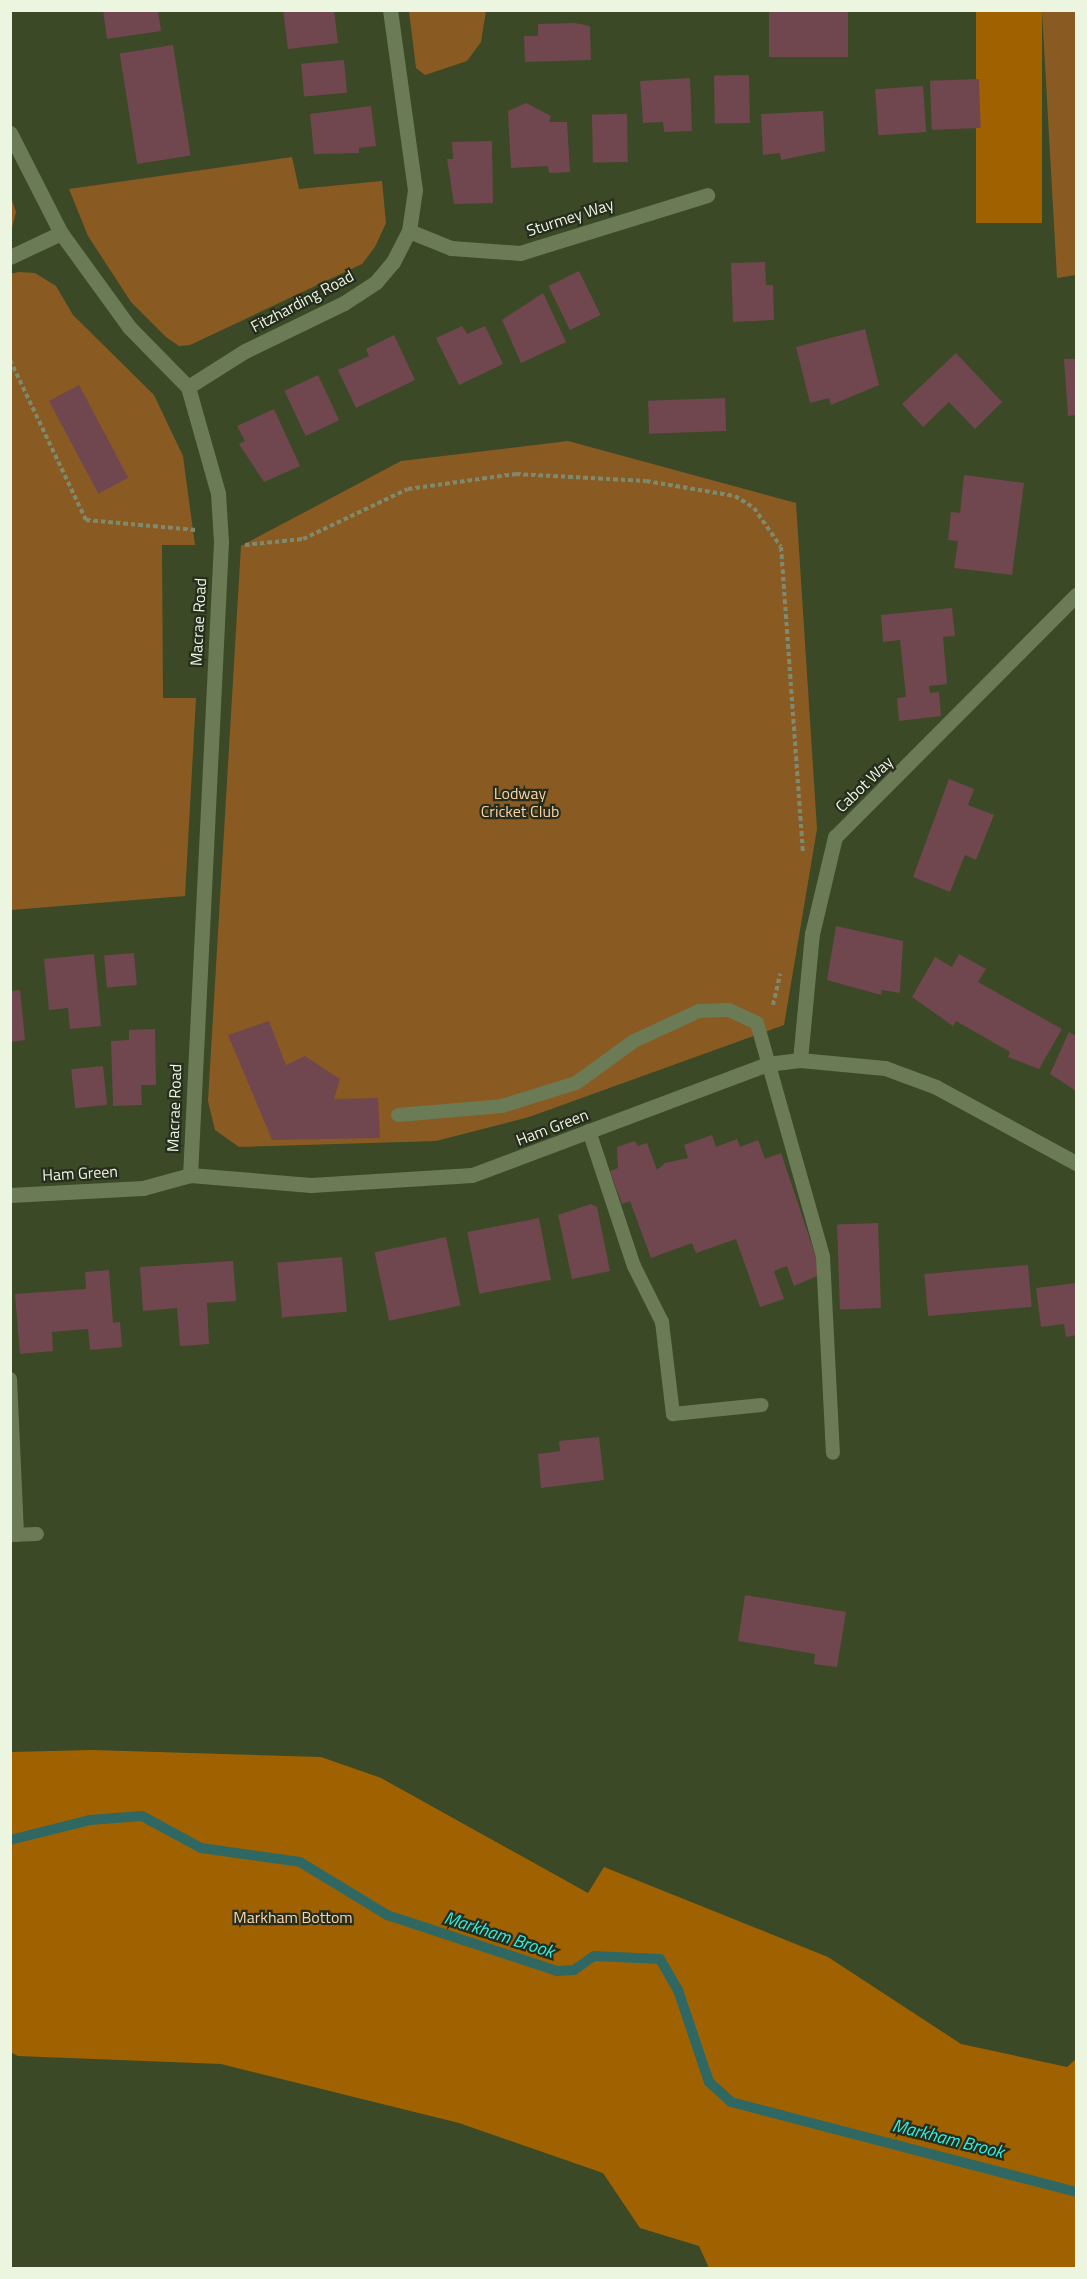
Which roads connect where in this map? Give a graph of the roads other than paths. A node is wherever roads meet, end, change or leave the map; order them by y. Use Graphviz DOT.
graph roads {
  1 [pos="390,10"];
  2 [pos="10,133"];
  3 [pos="707,195"];
  4 [pos="409,231"];
  5 [pos="61,233"];
  6 [pos="10,257"];
  7 [pos="188,387"];
  8 [pos="1077,595"];
  9 [pos="800,1060"];
  10 [pos="767,1064"];
  11 [pos="398,1115"];
  12 [pos="589,1131"];
  13 [pos="1077,1163"];
  14 [pos="190,1175"];
  15 [pos="10,1195"];
  16 [pos="10,1379"];
  17 [pos="762,1406"];
  18 [pos="833,1453"];
  19 [pos="37,1534"];
  20 [pos="14,1535"];
  1 -- 4 [label="street, Fitzharding Road"];
  2 -- 5 [label="street, Macrae Road"];
  3 -- 4 [label="street, Sturmey Way"];
  4 -- 7 [label="street, Fitzharding Road"];
  5 -- 6 [label="street"];
  5 -- 7 [label="street, Macrae Road"];
  7 -- 14 [label="street, Macrae Road"];
  8 -- 9 [label="street, Cabot Way"];
  9 -- 10 [label="street, Ham Green"];
  9 -- 13 [label="street, Ham Green"];
  10 -- 11 [label="lane"];
  10 -- 12 [label="street, Ham Green"];
  10 -- 18 [label="lane"];
  12 -- 14 [label="street, Ham Green"];
  12 -- 17 [label="lane"];
  14 -- 15 [label="street, Ham Green"];
  16 -- 20 [label="lane"];
  19 -- 20 [label="lane"];
}
